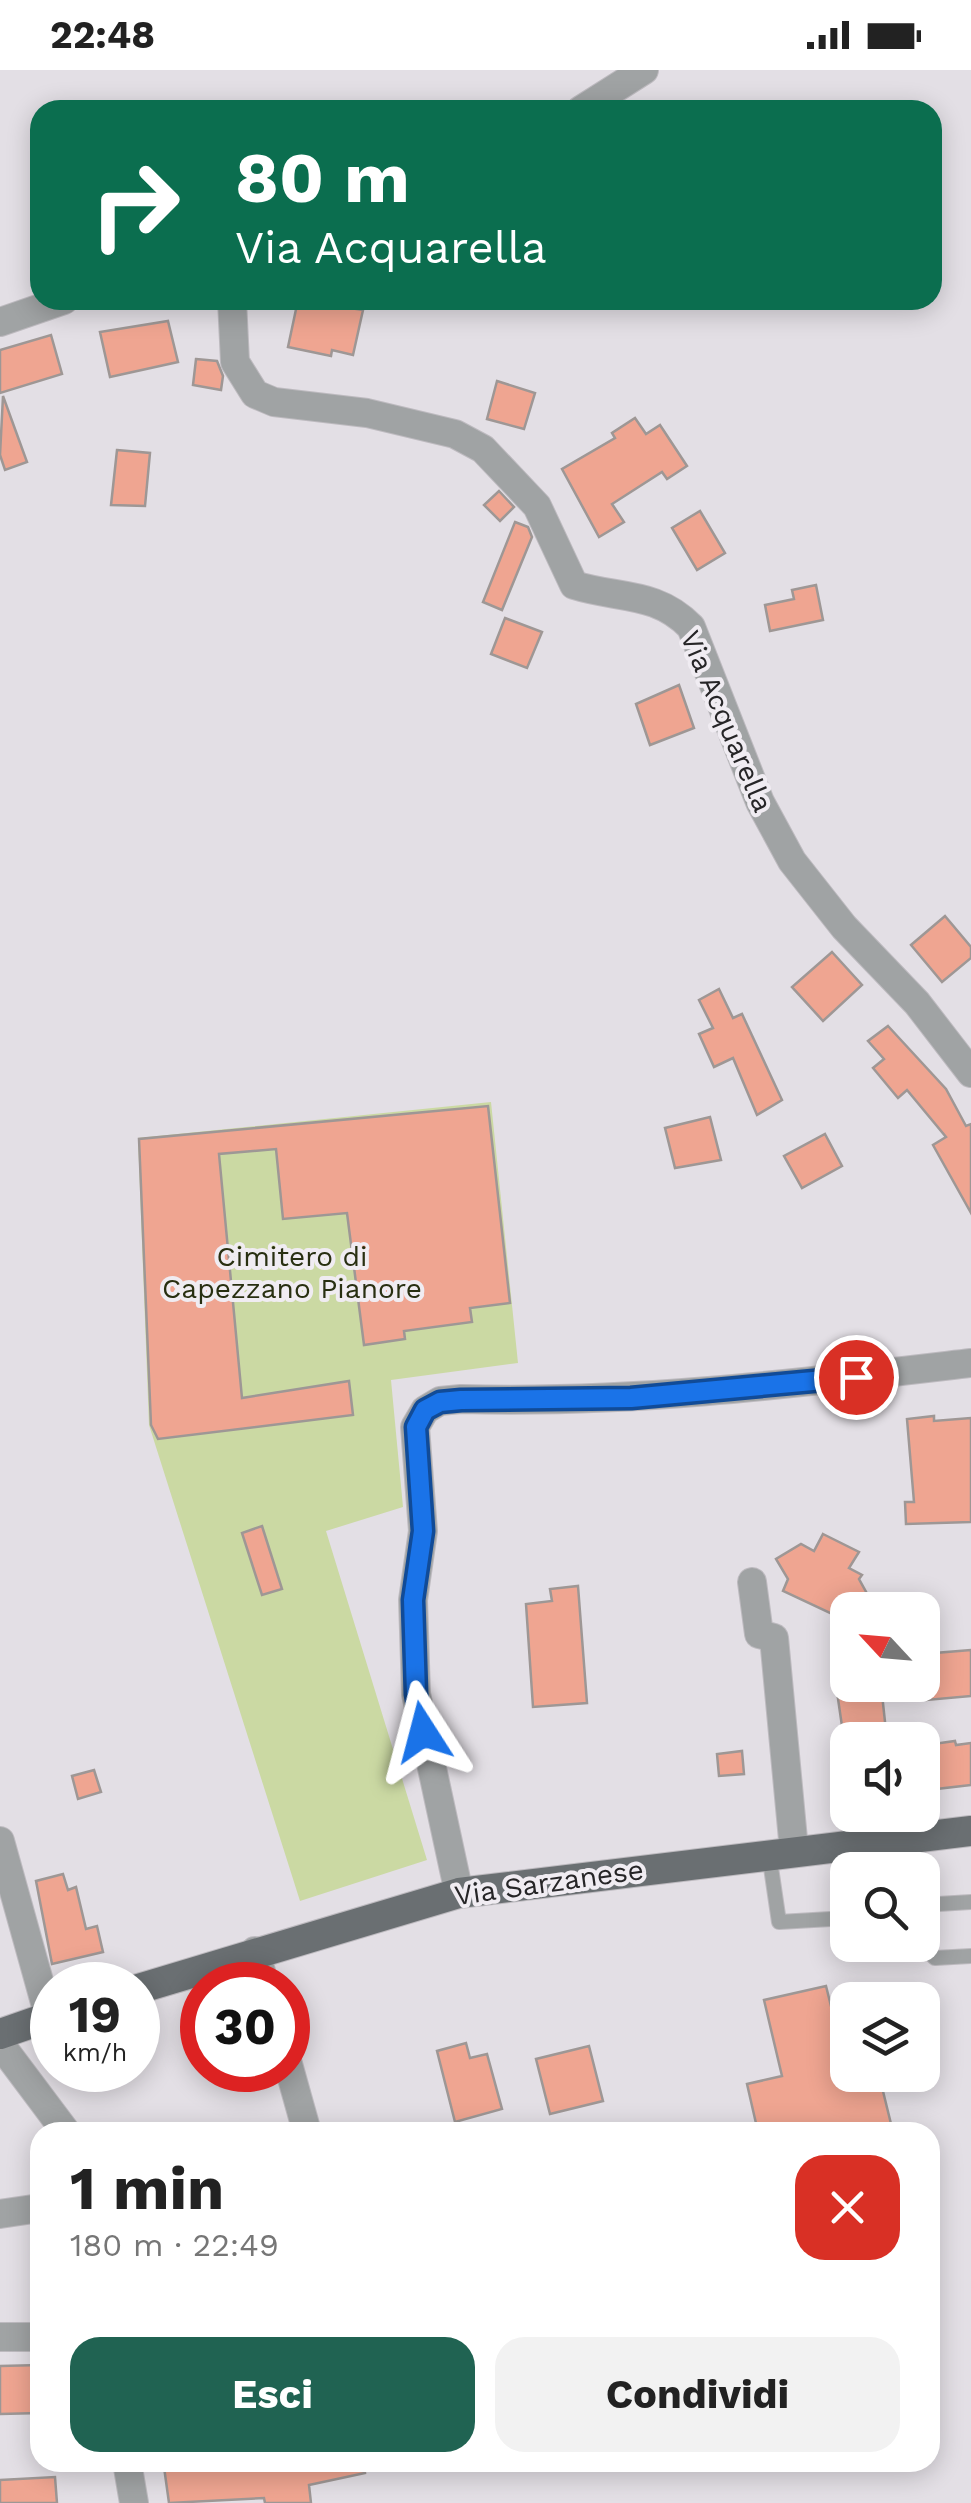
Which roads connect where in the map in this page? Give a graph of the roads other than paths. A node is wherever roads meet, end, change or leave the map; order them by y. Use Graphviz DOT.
graph roads {
  1 [pos="644,70"];
  2 [pos="597,100"];
  3 [pos="35,310"];
  4 [pos="232,310"];
  5 [pos="0,322"];
  6 [pos="971,1073"];
  7 [pos="971,1363"];
  8 [pos="752,1582"];
  9 [pos="971,1830"];
  10 [pos="0,1841"];
  11 [pos="781,1852"];
  12 [pos="459,1893"];
  13 [pos="971,1902"];
  14 [pos="940,1906"];
  15 [pos="830,1919"];
  16 [pos="256,1951"];
  17 [pos="971,1956"];
  18 [pos="940,1958"];
  19 [pos="35,1962"];
  20 [pos="259,1962"];
  21 [pos="160,1982"];
  22 [pos="30,2024"];
  23 [pos="0,2034"];
  24 [pos="0,2044"];
  25 [pos="296,2092"];
  26 [pos="58,2122"];
  27 [pos="304,2122"];
  28 [pos="30,2210"];
  29 [pos="0,2214"];
  30 [pos="0,2337"];
  31 [pos="30,2337"];
  32 [pos="129,2472"];
  33 [pos="134,2503"];
  1 -- 2 [label="street"];
  3 -- 5 [label="street"];
  4 -- 6 [label="street, Via Acquarella"];
  7 -- 12 [label="street"];
  8 -- 11 [label="street"];
  9 -- 11 [label="main road, Via Sarzanese"];
  10 -- 19 [label="street"];
  11 -- 12 [label="main road, Via Sarzanese"];
  11 -- 15 [label="lane"];
  12 -- 16 [label="main road, Via Sarzanese"];
  13 -- 14 [label="lane"];
  16 -- 20 [label="street"];
  16 -- 21 [label="main road, Via Sarzanese"];
  17 -- 18 [label="lane"];
  22 -- 23 [label="main road"];
  24 -- 26 [label="street"];
  25 -- 27 [label="street"];
  28 -- 29 [label="street"];
  30 -- 31 [label="street"];
  32 -- 33 [label="street"];
}
